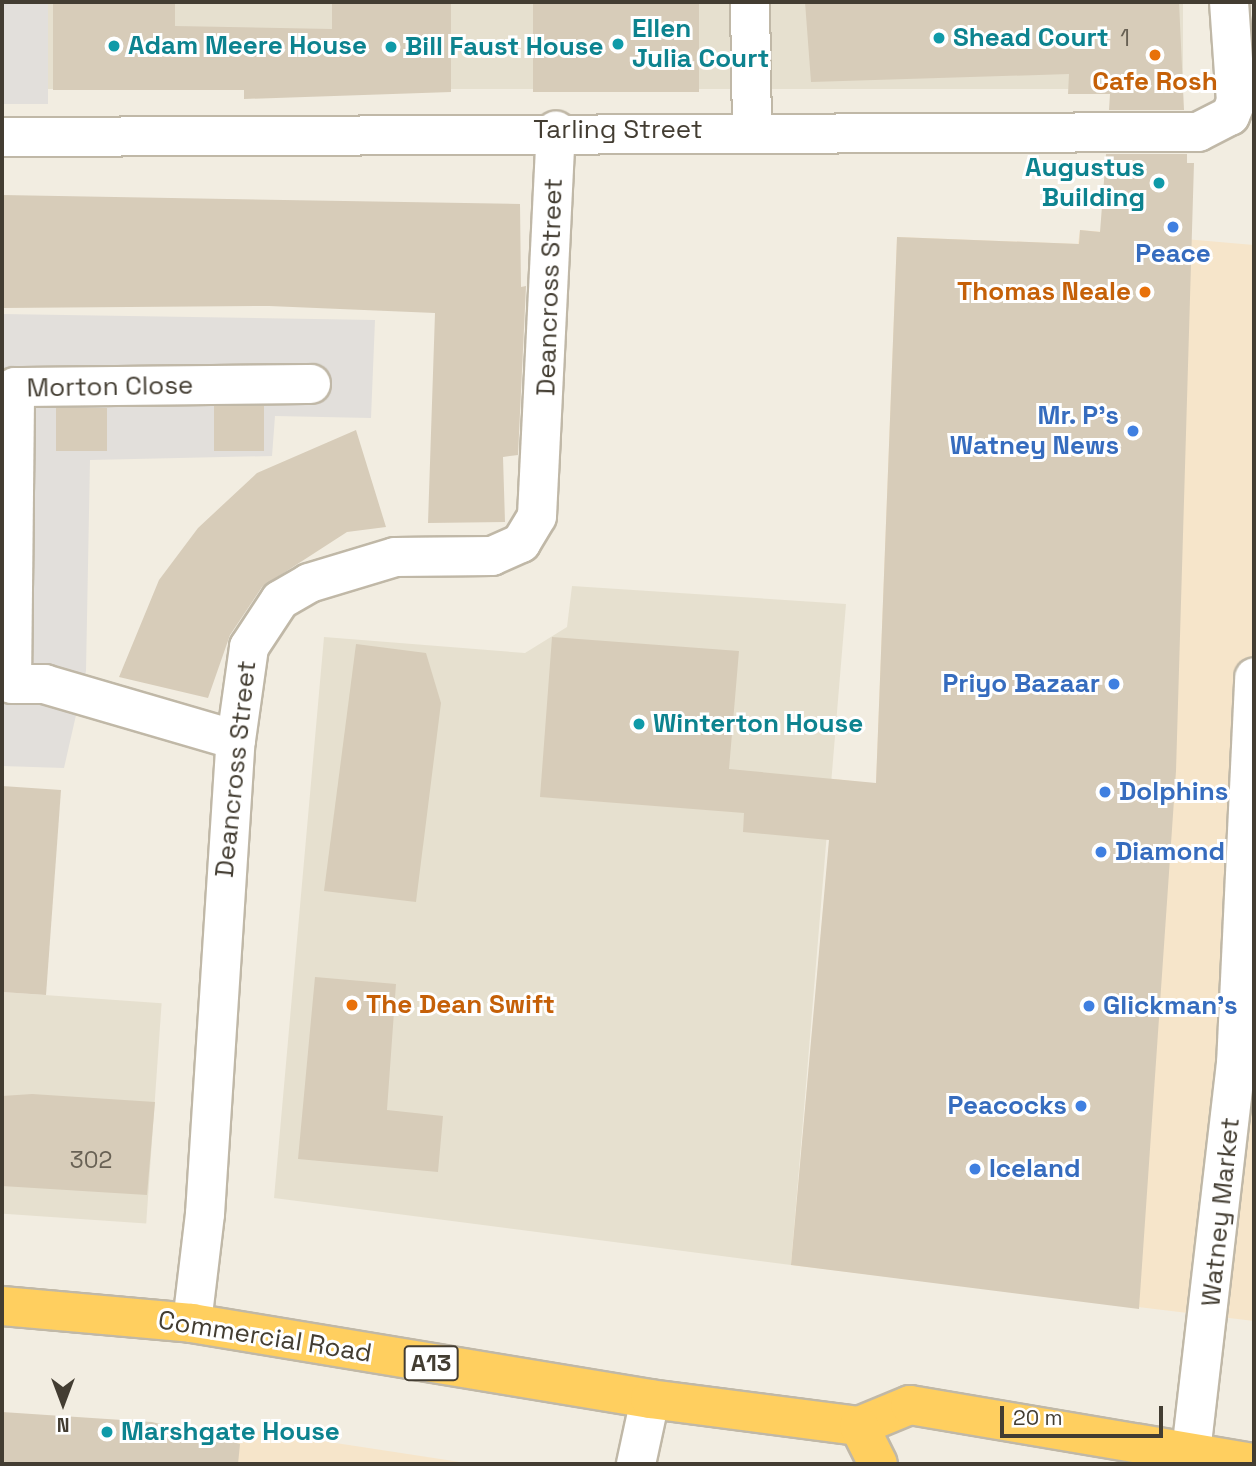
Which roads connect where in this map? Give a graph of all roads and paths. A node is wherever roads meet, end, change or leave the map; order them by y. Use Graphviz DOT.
graph roads {
  1 [pos="750,2"];
  2 [pos="1229,2"];
  3 [pos="556,130"];
  4 [pos="752,130"];
  5 [pos="2,137"];
  6 [pos="311,384"];
  7 [pos="1254,677"];
  8 [pos="236,740"];
  9 [pos="2,1306"];
  10 [pos="192,1323"];
  11 [pos="650,1399"];
  12 [pos="859,1426"];
  13 [pos="1191,1452"];
  14 [pos="1254,1463"];
  15 [pos="636,1464"];
  16 [pos="878,1464"];
  1 -- 4 [label="street"];
  2 -- 4 [label="street, Tarling Street"];
  3 -- 4 [label="street, Tarling Street"];
  3 -- 5 [label="street, Tarling Street"];
  3 -- 8 [label="street, Deancross Street"];
  6 -- 8 [label="street, Morton Close"];
  7 -- 13 [label="street, Watney Market"];
  8 -- 10 [label="street, Deancross Street"];
  9 -- 10 [label="highway, Commercial Road / A13"];
  10 -- 11 [label="highway, Commercial Road / A13"];
  11 -- 12 [label="highway, Commercial Road / A13"];
  11 -- 15 [label="street"];
  12 -- 13 [label="highway"];
  12 -- 16 [label="highway"];
  13 -- 14 [label="highway"];
}
